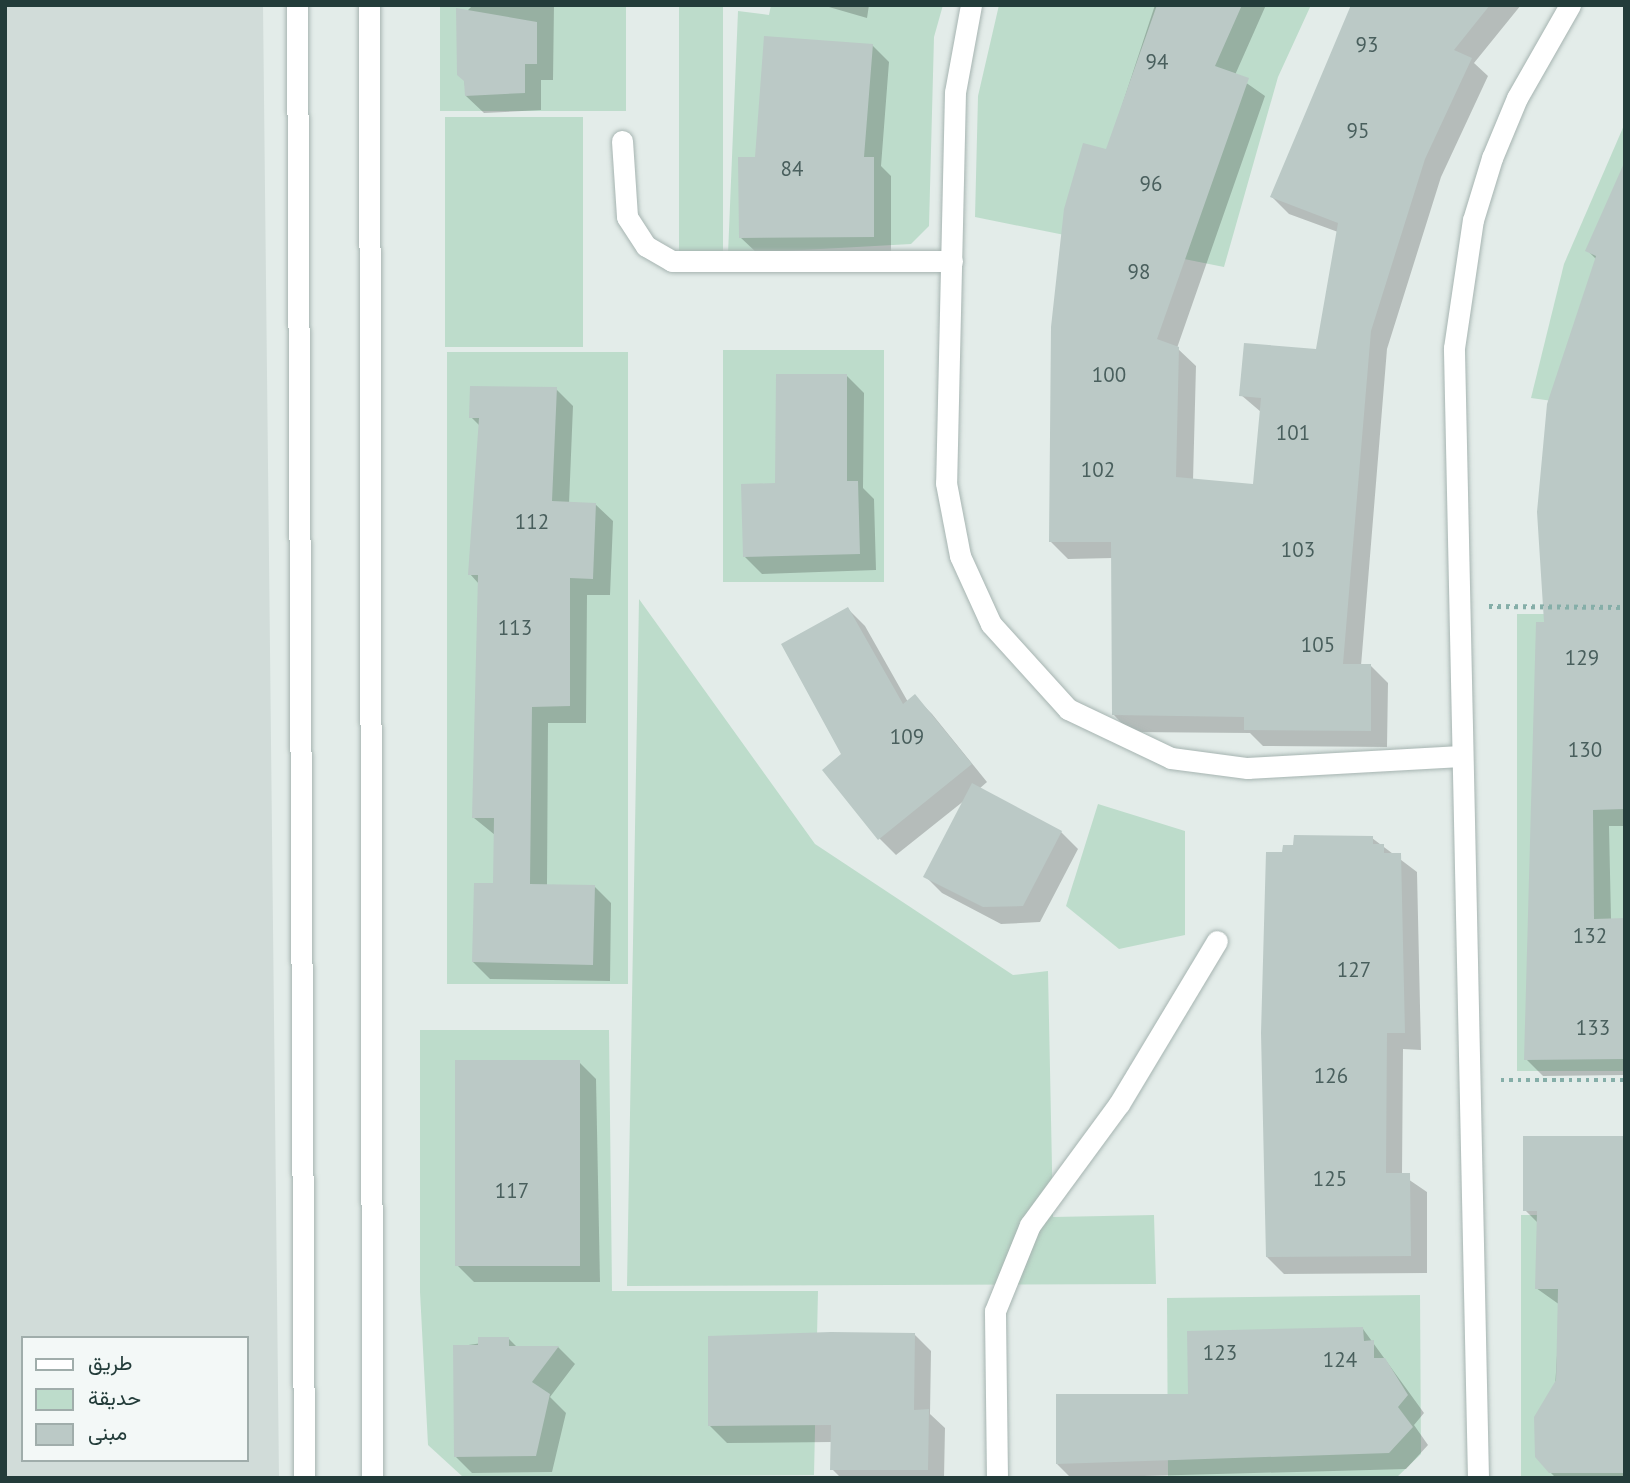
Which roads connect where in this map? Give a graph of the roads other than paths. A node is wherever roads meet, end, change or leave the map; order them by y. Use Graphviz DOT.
graph roads {
  1 [pos="297,5"];
  2 [pos="369,5"];
  3 [pos="971,5"];
  4 [pos="1570,5"];
  5 [pos="622,141"];
  6 [pos="952,261"];
  7 [pos="1461,756"];
  8 [pos="1217,941"];
  9 [pos="304,1478"];
  10 [pos="372,1478"];
  11 [pos="997,1478"];
  12 [pos="1478,1478"];
  1 -- 9 [label="street"];
  2 -- 10 [label="street"];
  3 -- 6 [label="street"];
  4 -- 7 [label="street"];
  5 -- 6 [label="street"];
  6 -- 7 [label="street"];
  7 -- 12 [label="street"];
  8 -- 11 [label="street"];
}
